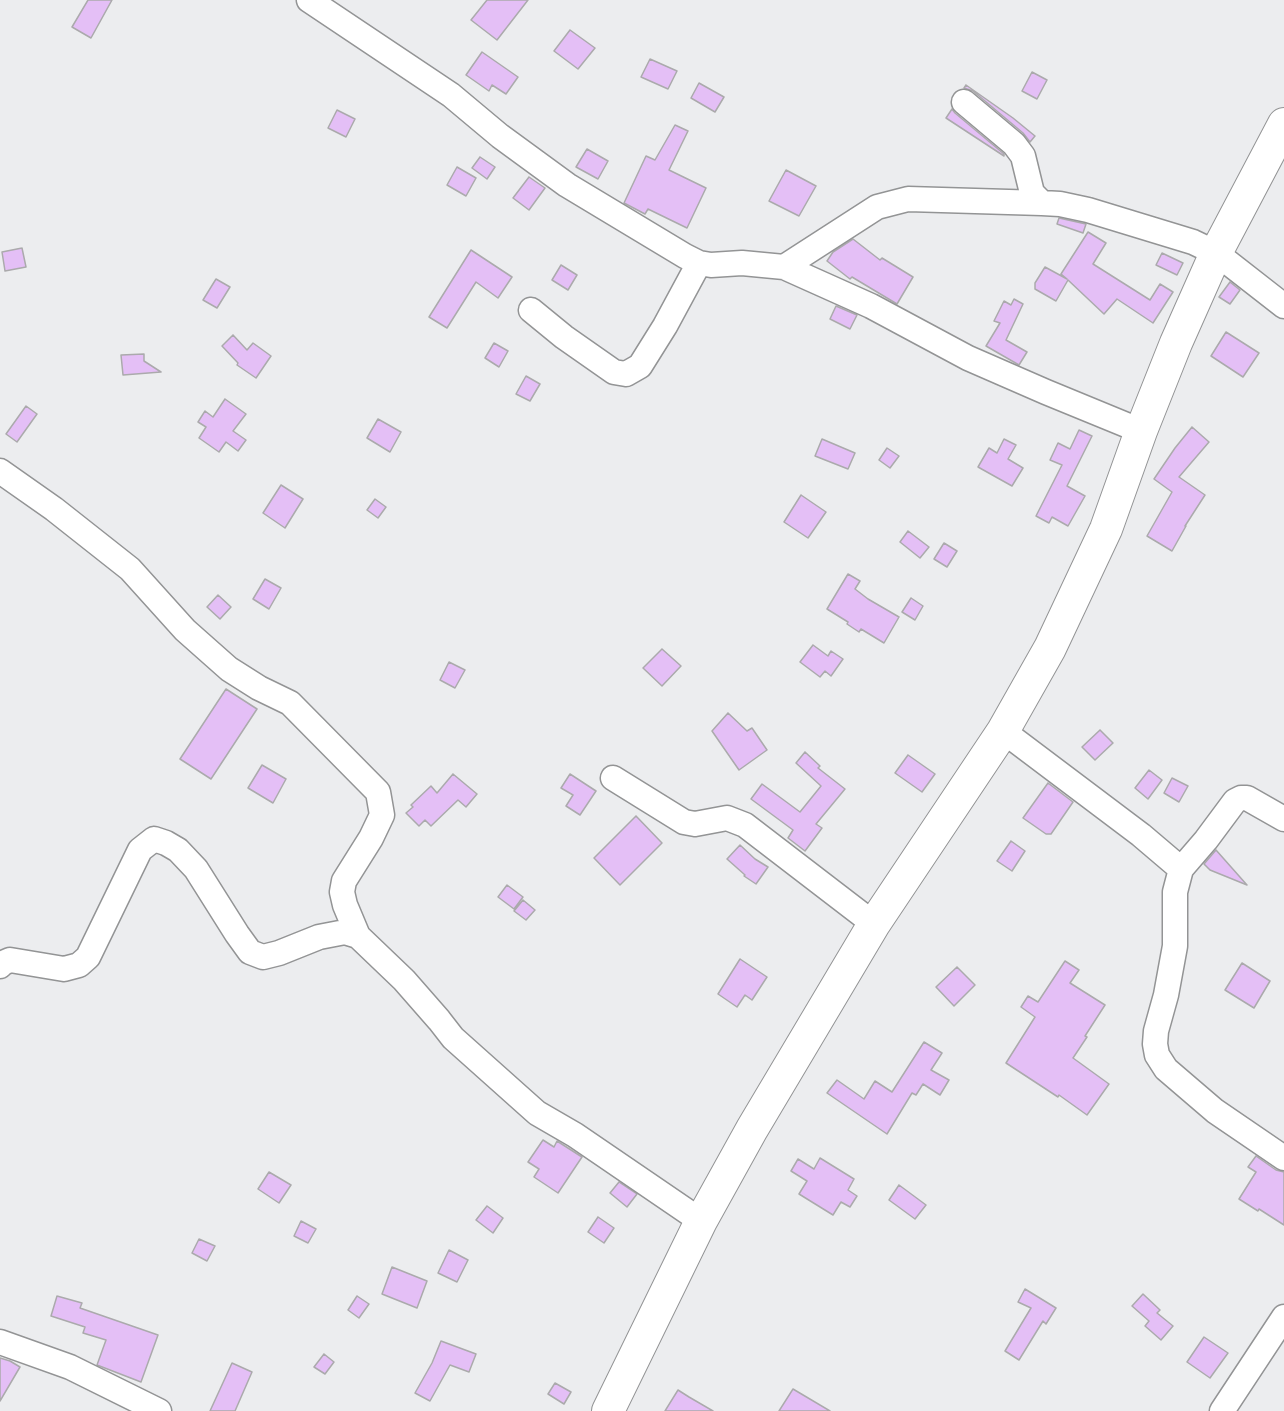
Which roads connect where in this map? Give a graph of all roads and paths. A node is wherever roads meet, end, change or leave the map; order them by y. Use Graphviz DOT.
graph roads {
  1 [pos="309,0"];
  2 [pos="964,102"];
  3 [pos="1284,124"];
  4 [pos="1042,203"];
  5 [pos="1216,253"];
  6 [pos="699,263"];
  7 [pos="784,267"];
  8 [pos="1284,306"];
  9 [pos="531,310"];
  10 [pos="1141,431"];
  11 [pos="0,471"];
  12 [pos="1003,731"];
  13 [pos="613,778"];
  14 [pos="1284,819"];
  15 [pos="1181,869"];
  16 [pos="874,924"];
  17 [pos="358,936"];
  18 [pos="0,966"];
  19 [pos="1284,1158"];
  20 [pos="701,1221"];
  21 [pos="1284,1317"];
  22 [pos="0,1342"];
  23 [pos="159,1411"];
  24 [pos="608,1411"];
  25 [pos="1222,1411"];
  1 -- 6 [label="street"];
  2 -- 4 [label="street"];
  3 -- 5 [label="main road"];
  4 -- 5 [label="street"];
  4 -- 7 [label="street"];
  5 -- 8 [label="street"];
  5 -- 10 [label="main road"];
  6 -- 7 [label="street"];
  6 -- 9 [label="street"];
  7 -- 10 [label="street"];
  10 -- 12 [label="main road"];
  11 -- 17 [label="street"];
  12 -- 15 [label="street"];
  12 -- 16 [label="main road"];
  13 -- 16 [label="street"];
  14 -- 15 [label="street"];
  15 -- 19 [label="street"];
  16 -- 20 [label="main road"];
  17 -- 18 [label="street"];
  17 -- 20 [label="street"];
  20 -- 24 [label="main road"];
  21 -- 25 [label="street"];
  22 -- 23 [label="street"];
}
